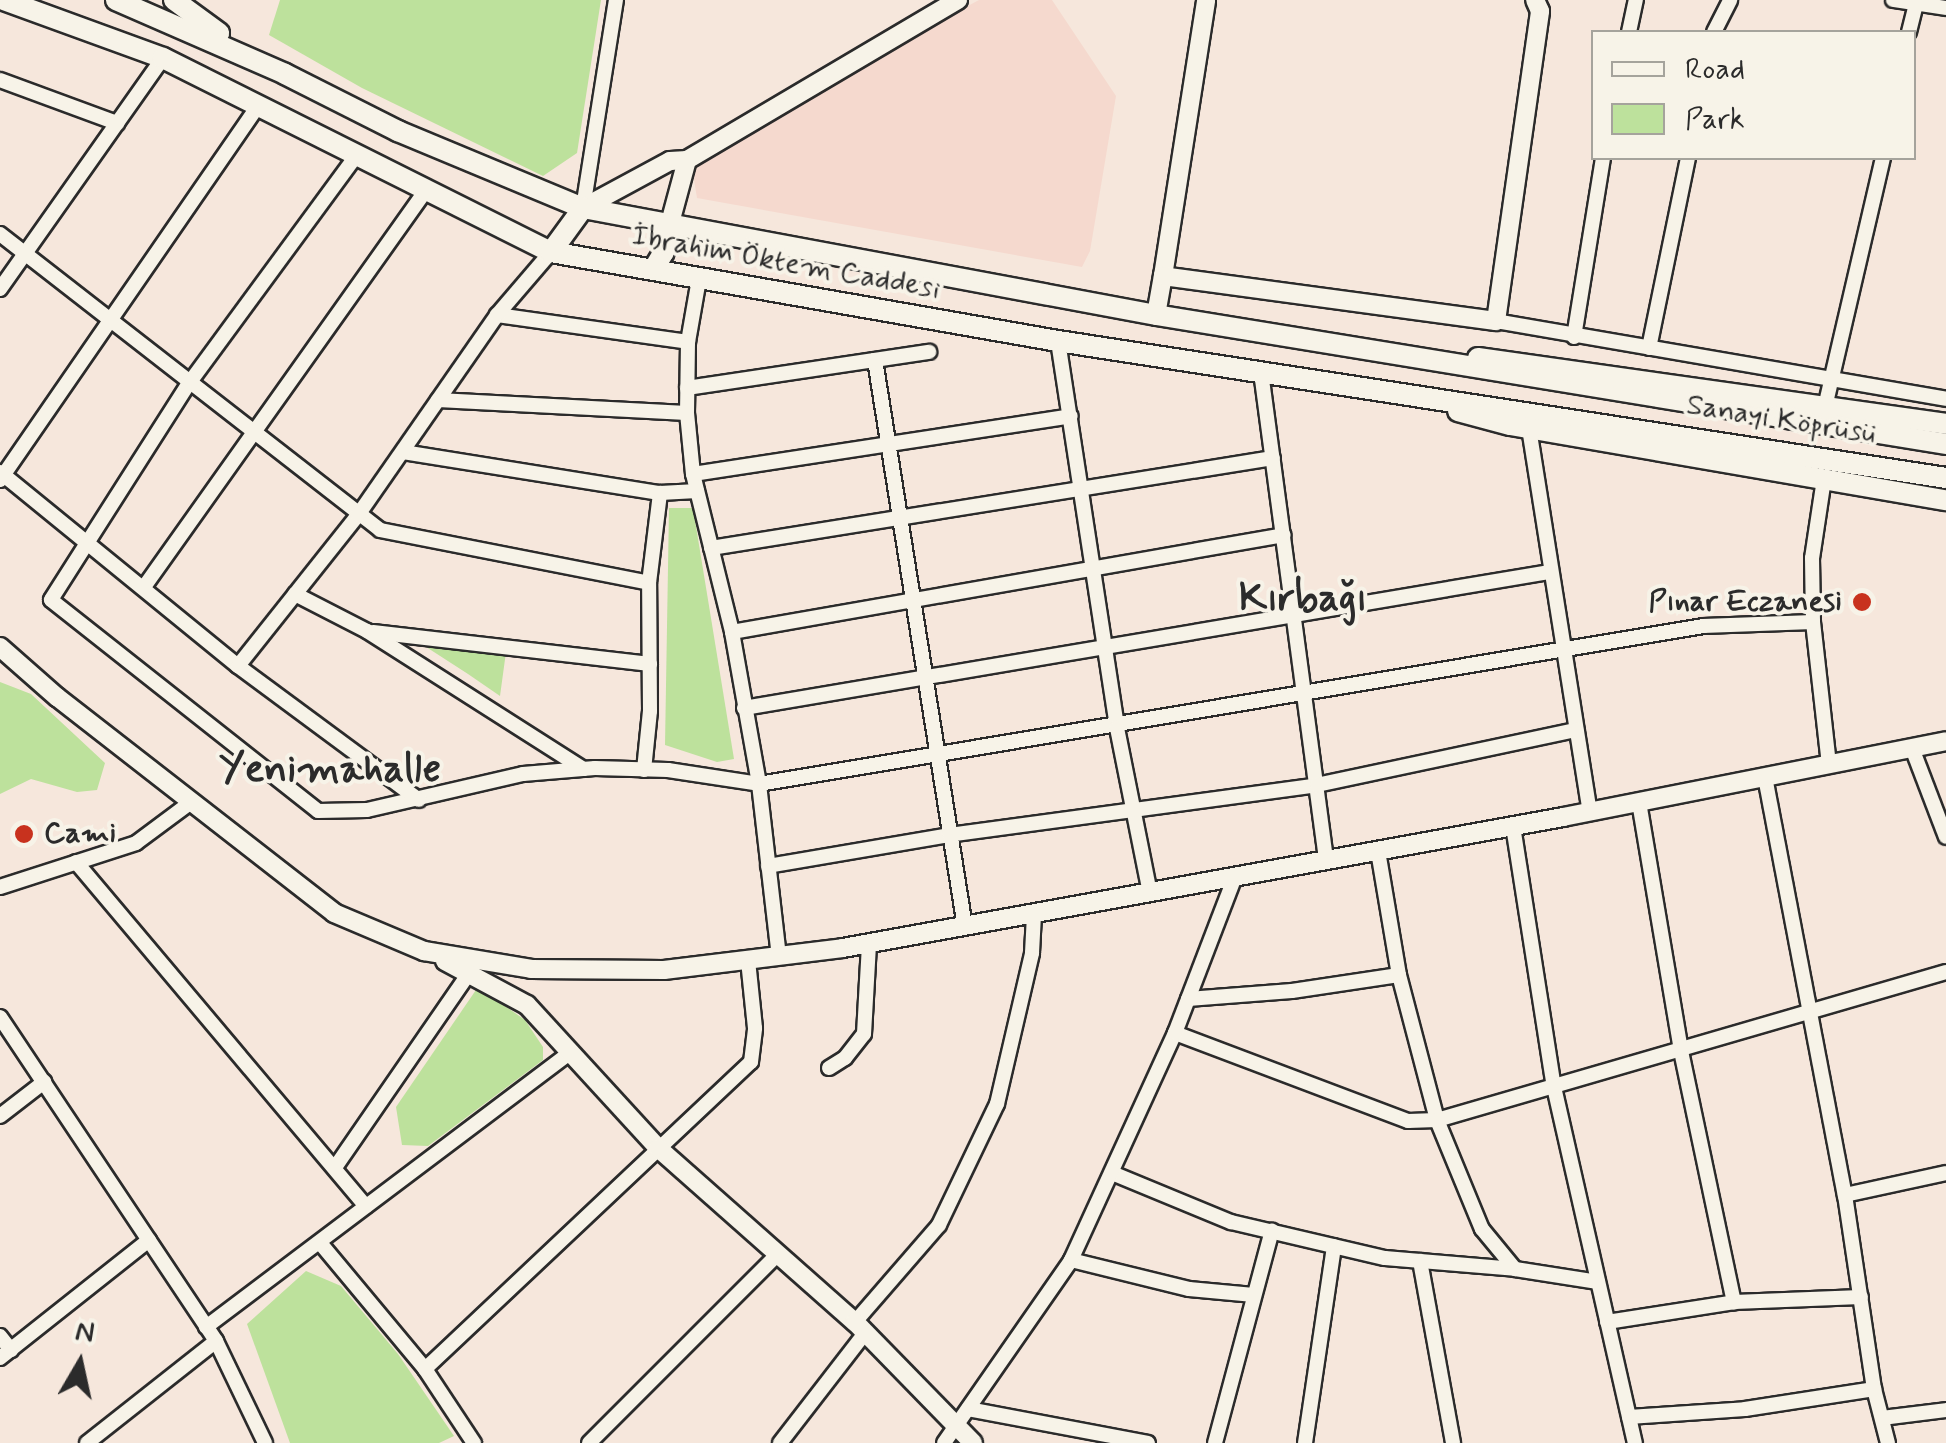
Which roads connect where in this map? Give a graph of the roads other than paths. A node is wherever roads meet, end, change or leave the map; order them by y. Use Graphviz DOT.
graph roads {
  1 [pos="4,0"];
  2 [pos="116,0"];
  3 [pos="174,0"];
  4 [pos="616,0"];
  5 [pos="958,0"];
  6 [pos="1206,0"];
  7 [pos="1636,0"];
  8 [pos="1730,0"];
  9 [pos="1893,0"];
  10 [pos="1916,2"];
  11 [pos="1542,4"];
  12 [pos="1946,8"];
  13 [pos="1629,30"];
  14 [pos="1715,30"];
  15 [pos="1909,30"];
  16 [pos="163,58"];
  17 [pos="285,74"];
  18 [pos="0,80"];
  19 [pos="258,106"];
  20 [pos="117,123"];
  21 [pos="356,156"];
  22 [pos="687,160"];
  23 [pos="1603,160"];
  24 [pos="1688,160"];
  25 [pos="1883,160"];
  26 [pos="425,192"];
  27 [pos="583,208"];
  28 [pos="670,223"];
  29 [pos="0,234"];
  30 [pos="550,252"];
  31 [pos="24,254"];
  32 [pos="653,270"];
  33 [pos="1163,276"];
  34 [pos="699,279"];
  35 [pos="0,289"];
  36 [pos="498,315"];
  37 [pos="1156,315"];
  38 [pos="1496,321"];
  39 [pos="110,322"];
  40 [pos="1574,337"];
  41 [pos="1058,341"];
  42 [pos="688,342"];
  43 [pos="1649,348"];
  44 [pos="1371,351"];
  45 [pos="928,352"];
  46 [pos="875,360"];
  47 [pos="1262,372"];
  48 [pos="1830,380"];
  49 [pos="189,383"];
  50 [pos="1354,385"];
  51 [pos="687,388"];
  52 [pos="1613,391"];
  53 [pos="1946,399"];
  54 [pos="438,400"];
  55 [pos="1826,407"];
  56 [pos="687,413"];
  57 [pos="1071,416"];
  58 [pos="1607,422"];
  59 [pos="1946,424"];
  60 [pos="1529,428"];
  61 [pos="254,434"];
  62 [pos="1946,444"];
  63 [pos="889,446"];
  64 [pos="402,452"];
  65 [pos="1273,458"];
  66 [pos="693,474"];
  67 [pos="1,476"];
  68 [pos="1946,478"];
  69 [pos="1824,479"];
  70 [pos="1082,489"];
  71 [pos="698,491"];
  72 [pos="660,493"];
  73 [pos="1946,500"];
  74 [pos="358,515"];
  75 [pos="902,519"];
  76 [pos="1284,535"];
  77 [pos="89,540"];
  78 [pos="712,548"];
  79 [pos="1094,570"];
  80 [pos="1549,572"];
  81 [pos="650,583"];
  82 [pos="144,587"];
  83 [pos="295,594"];
  84 [pos="916,601"];
  85 [pos="1294,612"];
  86 [pos="1812,622"];
  87 [pos="367,631"];
  88 [pos="732,632"];
  89 [pos="1105,646"];
  90 [pos="0,647"];
  91 [pos="1562,649"];
  92 [pos="650,664"];
  93 [pos="238,666"];
  94 [pos="926,680"];
  95 [pos="1304,692"];
  96 [pos="744,708"];
  97 [pos="1117,728"];
  98 [pos="1576,730"];
  99 [pos="1946,741"];
  100 [pos="1912,748"];
  101 [pos="937,757"];
  102 [pos="1828,764"];
  103 [pos="584,769"];
  104 [pos="644,770"];
  105 [pos="1765,777"];
  106 [pos="759,784"];
  107 [pos="1316,785"];
  108 [pos="419,800"];
  109 [pos="192,802"];
  110 [pos="1639,802"];
  111 [pos="1133,808"];
  112 [pos="1590,812"];
  113 [pos="1513,826"];
  114 [pos="950,835"];
  115 [pos="1946,838"];
  116 [pos="1378,851"];
  117 [pos="1326,860"];
  118 [pos="76,862"];
  119 [pos="768,866"];
  120 [pos="1235,877"];
  121 [pos="0,888"];
  122 [pos="1150,893"];
  123 [pos="1034,914"];
  124 [pos="965,927"];
  125 [pos="869,944"];
  126 [pos="424,951"];
  127 [pos="778,956"];
  128 [pos="748,960"];
  129 [pos="470,972"];
  130 [pos="1946,972"];
  131 [pos="1399,975"];
  132 [pos="1188,999"];
  133 [pos="1811,1015"];
  134 [pos="0,1017"];
  135 [pos="1175,1032"];
  136 [pos="1681,1051"];
  137 [pos="569,1053"];
  138 [pos="829,1068"];
  139 [pos="44,1082"];
  140 [pos="1554,1087"];
  141 [pos="0,1116"];
  142 [pos="1437,1120"];
  143 [pos="658,1148"];
  144 [pos="336,1166"];
  145 [pos="1112,1174"];
  146 [pos="1946,1174"];
  147 [pos="1845,1195"];
  148 [pos="366,1206"];
  149 [pos="1272,1231"];
  150 [pos="149,1240"];
  151 [pos="321,1244"];
  152 [pos="1334,1246"];
  153 [pos="776,1256"];
  154 [pos="1071,1260"];
  155 [pos="1420,1261"];
  156 [pos="1515,1268"];
  157 [pos="1598,1282"];
  158 [pos="1254,1294"];
  159 [pos="1862,1296"];
  160 [pos="1734,1302"];
  161 [pos="1608,1322"];
  162 [pos="206,1328"];
  163 [pos="860,1328"];
  164 [pos="0,1336"];
  165 [pos="216,1342"];
  166 [pos="5,1354"];
  167 [pos="425,1369"];
  168 [pos="1874,1389"];
  169 [pos="968,1409"];
  170 [pos="1946,1410"];
  171 [pos="1629,1418"];
  172 [pos="1882,1418"];
  173 [pos="956,1426"];
  174 [pos="87,1443"];
  175 [pos="265,1443"];
  176 [pos="474,1443"];
  177 [pos="590,1443"];
  178 [pos="780,1443"];
  179 [pos="944,1443"];
  180 [pos="973,1443"];
  181 [pos="1148,1443"];
  182 [pos="1216,1443"];
  183 [pos="1305,1443"];
  184 [pos="1453,1443"];
  185 [pos="1635,1443"];
  186 [pos="1888,1443"];
  1 -- 16 [label="main road, İbrahim Öktem Caddesi"];
  2 -- 17 [label="main road, İbrahim Öktem Caddesi"];
  3 -- 17 [label="main road"];
  4 -- 27 [label="street"];
  5 -- 22 [label="street"];
  6 -- 33 [label="street"];
  7 -- 13 [label="street"];
  8 -- 14 [label="street"];
  9 -- 10 [label="street"];
  10 -- 12 [label="street"];
  10 -- 15 [label="street"];
  11 -- 38 [label="street"];
  16 -- 19 [label="main road, İbrahim Öktem Caddesi"];
  16 -- 20 [label="street"];
  17 -- 27 [label="main road, İbrahim Öktem Caddesi"];
  18 -- 20 [label="street"];
  19 -- 21 [label="main road, İbrahim Öktem Caddesi"];
  19 -- 39 [label="street"];
  20 -- 31 [label="street"];
  21 -- 26 [label="main road, İbrahim Öktem Caddesi"];
  21 -- 49 [label="street"];
  22 -- 27 [label="street"];
  22 -- 28 [label="street"];
  23 -- 40 [label="street"];
  24 -- 43 [label="street"];
  25 -- 48 [label="street"];
  26 -- 30 [label="main road, İbrahim Öktem Caddesi"];
  26 -- 61 [label="street"];
  27 -- 28 [label="main road, İbrahim Öktem Caddesi"];
  27 -- 30 [label="main road"];
  28 -- 32 [label="main road"];
  28 -- 37 [label="main road, İbrahim Öktem Caddesi"];
  29 -- 31 [label="street"];
  30 -- 32 [label="main road, İbrahim Öktem Caddesi"];
  30 -- 36 [label="street"];
  31 -- 35 [label="street"];
  31 -- 39 [label="street"];
  32 -- 34 [label="main road, İbrahim Öktem Caddesi"];
  33 -- 37 [label="street"];
  33 -- 38 [label="street"];
  34 -- 41 [label="main road, İbrahim Öktem Caddesi"];
  34 -- 42 [label="street"];
  36 -- 42 [label="street"];
  36 -- 54 [label="street"];
  37 -- 44 [label="main road, İbrahim Öktem Caddesi"];
  38 -- 40 [label="street"];
  39 -- 49 [label="street"];
  39 -- 67 [label="street"];
  40 -- 43 [label="street"];
  41 -- 47 [label="main road, İbrahim Öktem Caddesi"];
  41 -- 57 [label="street"];
  42 -- 51 [label="street"];
  43 -- 48 [label="street"];
  44 -- 52 [label="main road, İbrahim Öktem Caddesi"];
  44 -- 55 [label="main road"];
  45 -- 46 [label="street"];
  46 -- 51 [label="street"];
  46 -- 63 [label="street"];
  47 -- 50 [label="main road, İbrahim Öktem Caddesi"];
  47 -- 65 [label="street"];
  48 -- 53 [label="street"];
  48 -- 55 [label="street"];
  49 -- 61 [label="street"];
  49 -- 77 [label="street"];
  50 -- 58 [label="main road, İbrahim Öktem Caddesi"];
  50 -- 60 [label="main road"];
  51 -- 56 [label="street"];
  52 -- 62 [label="main road, Sanayi Köprüsü"];
  54 -- 56 [label="street"];
  54 -- 64 [label="street"];
  55 -- 59 [label="main road"];
  56 -- 66 [label="street"];
  57 -- 63 [label="street"];
  57 -- 70 [label="street"];
  58 -- 68 [label="main road, Sanayi Köprüsü"];
  60 -- 69 [label="main road"];
  60 -- 80 [label="street"];
  61 -- 74 [label="street"];
  61 -- 82 [label="street"];
  63 -- 66 [label="street"];
  63 -- 75 [label="street"];
  64 -- 72 [label="street"];
  64 -- 74 [label="street"];
  65 -- 70 [label="street"];
  65 -- 76 [label="street"];
  66 -- 71 [label="street"];
  67 -- 77 [label="street"];
  69 -- 73 [label="main road"];
  69 -- 86 [label="street"];
  70 -- 75 [label="street"];
  70 -- 79 [label="street"];
  71 -- 72 [label="street"];
  71 -- 78 [label="street"];
  72 -- 81 [label="street"];
  74 -- 81 [label="street"];
  74 -- 83 [label="street"];
  75 -- 78 [label="street"];
  75 -- 84 [label="street"];
  76 -- 79 [label="street"];
  76 -- 85 [label="street"];
  77 -- 82 [label="street"];
  77 -- 108 [label="street"];
  78 -- 88 [label="street"];
  79 -- 84 [label="street"];
  79 -- 89 [label="street"];
  80 -- 85 [label="street"];
  80 -- 91 [label="street"];
  81 -- 92 [label="street"];
  82 -- 93 [label="street"];
  83 -- 87 [label="street"];
  83 -- 93 [label="street"];
  84 -- 88 [label="street"];
  84 -- 94 [label="street"];
  85 -- 89 [label="street"];
  85 -- 95 [label="street"];
  86 -- 91 [label="street"];
  86 -- 102 [label="street"];
  87 -- 92 [label="street"];
  87 -- 103 [label="street"];
  88 -- 96 [label="street"];
  89 -- 94 [label="street"];
  89 -- 97 [label="street"];
  90 -- 109 [label="street"];
  91 -- 95 [label="street"];
  91 -- 98 [label="street"];
  92 -- 104 [label="street"];
  93 -- 108 [label="street"];
  94 -- 96 [label="street"];
  94 -- 101 [label="street"];
  95 -- 97 [label="street"];
  95 -- 107 [label="street"];
  96 -- 106 [label="street"];
  97 -- 101 [label="street"];
  97 -- 111 [label="street"];
  98 -- 107 [label="street"];
  98 -- 112 [label="street"];
  99 -- 100 [label="street"];
  100 -- 102 [label="street"];
  100 -- 115 [label="street"];
  101 -- 106 [label="street"];
  101 -- 114 [label="street"];
  102 -- 105 [label="street"];
  103 -- 104 [label="street"];
  103 -- 108 [label="street"];
  104 -- 106 [label="street"];
  105 -- 110 [label="street"];
  105 -- 133 [label="street"];
  106 -- 119 [label="street"];
  107 -- 111 [label="street"];
  107 -- 117 [label="street"];
  109 -- 118 [label="street"];
  109 -- 126 [label="street"];
  110 -- 112 [label="street"];
  110 -- 136 [label="street"];
  111 -- 114 [label="street"];
  111 -- 122 [label="street"];
  112 -- 113 [label="street"];
  113 -- 116 [label="street"];
  113 -- 140 [label="street"];
  114 -- 119 [label="street"];
  114 -- 124 [label="street"];
  116 -- 117 [label="street"];
  116 -- 131 [label="street"];
  117 -- 120 [label="street"];
  118 -- 121 [label="street"];
  118 -- 144 [label="street"];
  119 -- 127 [label="street"];
  120 -- 122 [label="street"];
  120 -- 132 [label="street"];
  122 -- 123 [label="street"];
  123 -- 124 [label="street"];
  123 -- 163 [label="street"];
  124 -- 125 [label="street"];
  125 -- 127 [label="street"];
  125 -- 138 [label="street"];
  126 -- 128 [label="street"];
  126 -- 129 [label="street"];
  127 -- 128 [label="street"];
  128 -- 143 [label="street"];
  129 -- 137 [label="street"];
  129 -- 144 [label="street"];
  130 -- 133 [label="street"];
  131 -- 132 [label="street"];
  131 -- 142 [label="street"];
  132 -- 135 [label="street"];
  133 -- 136 [label="street"];
  133 -- 147 [label="street"];
  134 -- 139 [label="street"];
  135 -- 142 [label="street"];
  135 -- 145 [label="street"];
  136 -- 140 [label="street"];
  136 -- 160 [label="street"];
  137 -- 143 [label="street"];
  137 -- 148 [label="street"];
  139 -- 141 [label="street"];
  139 -- 150 [label="street"];
  140 -- 142 [label="street"];
  140 -- 157 [label="street"];
  142 -- 156 [label="street"];
  143 -- 153 [label="street"];
  143 -- 167 [label="street"];
  144 -- 148 [label="street"];
  145 -- 149 [label="street"];
  145 -- 154 [label="street"];
  146 -- 147 [label="street"];
  147 -- 159 [label="street"];
  148 -- 151 [label="street"];
  149 -- 152 [label="street"];
  149 -- 158 [label="street"];
  150 -- 162 [label="street"];
  150 -- 166 [label="street"];
  151 -- 162 [label="street"];
  151 -- 167 [label="street"];
  152 -- 155 [label="street"];
  152 -- 183 [label="street"];
  153 -- 163 [label="street"];
  153 -- 177 [label="street"];
  154 -- 158 [label="street"];
  154 -- 169 [label="street"];
  155 -- 156 [label="street"];
  155 -- 184 [label="street"];
  156 -- 157 [label="street"];
  157 -- 161 [label="street"];
  158 -- 182 [label="street"];
  159 -- 160 [label="street"];
  159 -- 168 [label="street"];
  160 -- 161 [label="street"];
  161 -- 171 [label="street"];
  162 -- 165 [label="street"];
  163 -- 173 [label="street"];
  163 -- 178 [label="street"];
  164 -- 166 [label="street"];
  165 -- 174 [label="street"];
  165 -- 175 [label="street"];
  167 -- 176 [label="street"];
  168 -- 171 [label="street"];
  168 -- 172 [label="street"];
  169 -- 173 [label="street"];
  169 -- 181 [label="street"];
  170 -- 172 [label="street"];
  171 -- 185 [label="street"];
  172 -- 186 [label="street"];
  173 -- 179 [label="street"];
  173 -- 180 [label="street"];
}
